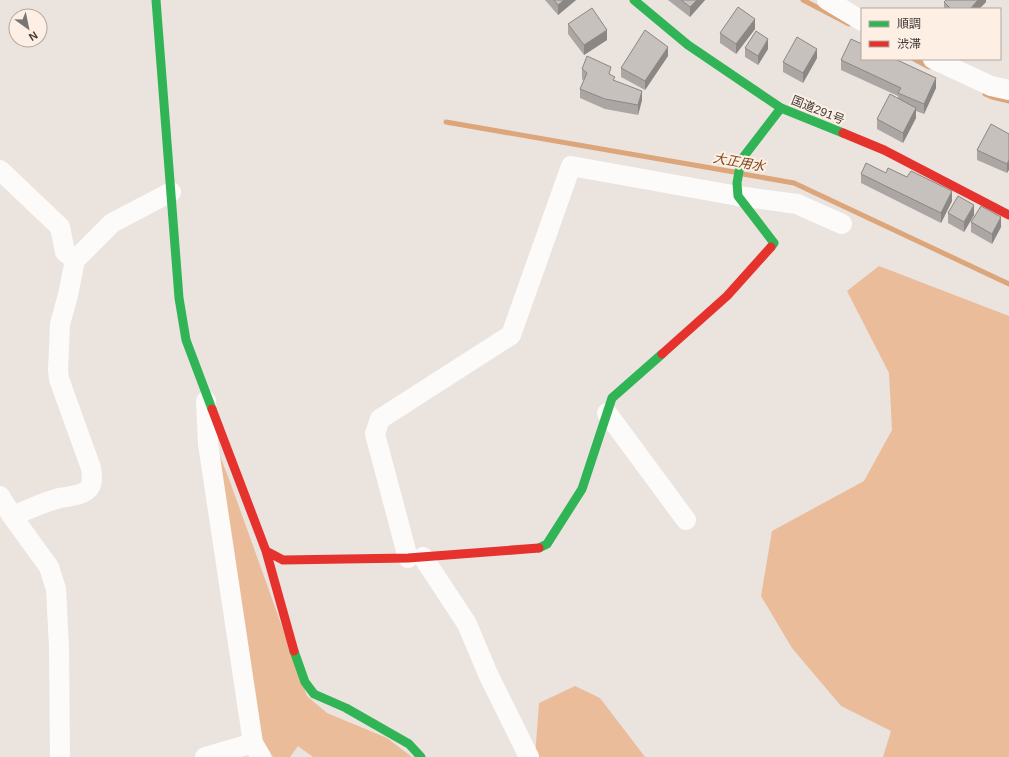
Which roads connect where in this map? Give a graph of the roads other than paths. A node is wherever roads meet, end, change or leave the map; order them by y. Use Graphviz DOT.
graph roads {
  1 [pos="156,0"];
  2 [pos="634,0"];
  3 [pos="828,0"];
  4 [pos="861,21"];
  5 [pos="935,60"];
  6 [pos="1009,90"];
  7 [pos="781,108"];
  8 [pos="0,170"];
  9 [pos="737,190"];
  10 [pos="171,192"];
  11 [pos="1009,215"];
  12 [pos="842,224"];
  13 [pos="75,260"];
  14 [pos="205,387"];
  15 [pos="607,413"];
  16 [pos="0,496"];
  17 [pos="12,516"];
  18 [pos="686,520"];
  19 [pos="266,551"];
  20 [pos="416,558"];
  21 [pos="257,750"];
  22 [pos="60,757"];
  23 [pos="205,757"];
  24 [pos="421,757"];
  25 [pos="529,757"];
  1 -- 10 [label="main road"];
  2 -- 7 [label="main road, 国道291号"];
  3 -- 4 [label="street"];
  5 -- 6 [label="street"];
  7 -- 9 [label="main road"];
  7 -- 11 [label="main road, 国道291号"];
  8 -- 13 [label="street"];
  9 -- 12 [label="street"];
  9 -- 15 [label="main road"];
  9 -- 20 [label="street"];
  10 -- 13 [label="street"];
  10 -- 14 [label="main road"];
  13 -- 17 [label="street"];
  14 -- 19 [label="main road"];
  14 -- 21 [label="street"];
  15 -- 18 [label="street"];
  15 -- 20 [label="main road"];
  16 -- 17 [label="street"];
  17 -- 22 [label="street"];
  19 -- 20 [label="main road"];
  19 -- 24 [label="main road"];
  20 -- 25 [label="street"];
  21 -- 23 [label="street"];
}
